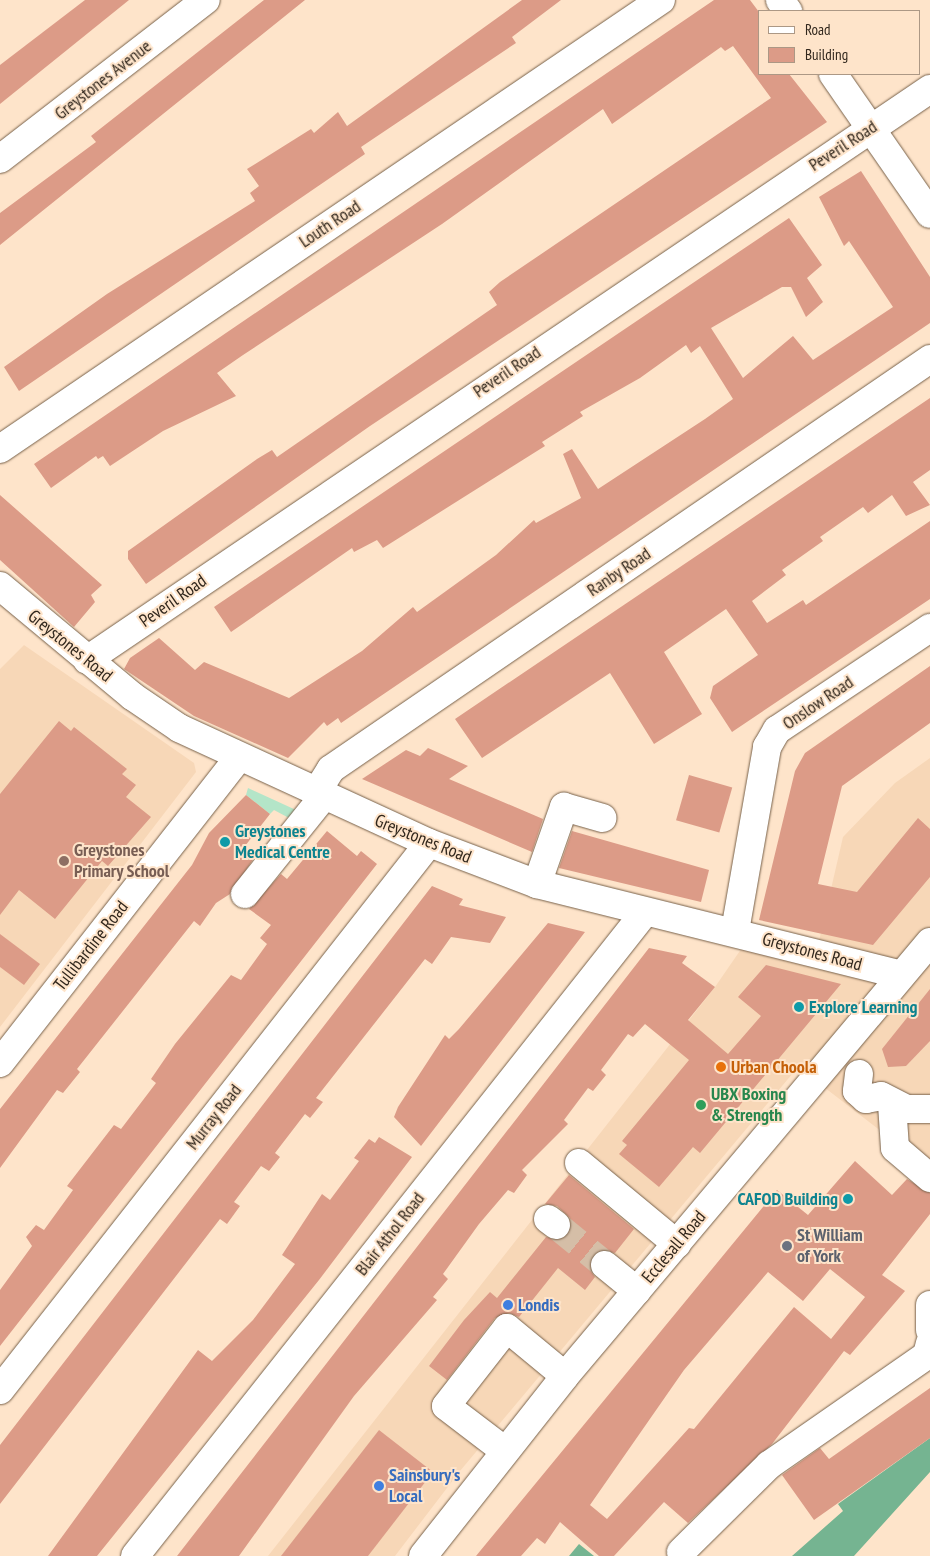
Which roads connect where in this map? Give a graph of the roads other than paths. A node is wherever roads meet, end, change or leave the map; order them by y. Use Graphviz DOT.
graph roads {
  1 [pos="206,0"];
  2 [pos="661,0"];
  3 [pos="834,75"];
  4 [pos="930,89"];
  5 [pos="871,128"];
  6 [pos="0,159"];
  7 [pos="930,214"];
  8 [pos="930,359"];
  9 [pos="0,448"];
  10 [pos="0,586"];
  11 [pos="930,628"];
  12 [pos="87,660"];
  13 [pos="238,758"];
  14 [pos="319,795"];
  15 [pos="602,818"];
  16 [pos="429,843"];
  17 [pos="538,884"];
  18 [pos="244,894"];
  19 [pos="645,912"];
  20 [pos="735,931"];
  21 [pos="930,942"];
  22 [pos="901,975"];
  23 [pos="833,1058"];
  24 [pos="0,1063"];
  25 [pos="887,1100"];
  26 [pos="930,1108"];
  27 [pos="579,1163"];
  28 [pos="608,1164"];
  29 [pos="930,1178"];
  30 [pos="682,1238"];
  31 [pos="605,1265"];
  32 [pos="637,1291"];
  33 [pos="930,1305"];
  34 [pos="930,1330"];
  35 [pos="930,1343"];
  36 [pos="565,1376"];
  37 [pos="0,1390"];
  38 [pos="505,1451"];
  39 [pos="681,1552"];
  40 [pos="135,1556"];
  41 [pos="423,1556"];
  1 -- 6 [label="street, Greystones Avenue"];
  2 -- 9 [label="street, Louth Road"];
  3 -- 5 [label="street"];
  4 -- 5 [label="street, Peveril Road"];
  5 -- 7 [label="street"];
  5 -- 12 [label="street, Peveril Road"];
  8 -- 14 [label="street, Ranby Road"];
  10 -- 12 [label="street, Greystones Road"];
  11 -- 20 [label="street, Onslow Road"];
  12 -- 13 [label="street, Greystones Road"];
  13 -- 14 [label="street, Greystones Road"];
  13 -- 24 [label="street, Tullibardine Road"];
  14 -- 16 [label="street, Greystones Road"];
  14 -- 18 [label="street, Ranby Road"];
  15 -- 17 [label="street"];
  16 -- 17 [label="street, Greystones Road"];
  16 -- 37 [label="street, Murray Road"];
  17 -- 19 [label="street, Greystones Road"];
  19 -- 20 [label="street, Greystones Road"];
  19 -- 40 [label="street, Blair Athol Road"];
  20 -- 22 [label="street, Greystones Road"];
  21 -- 22 [label="street, Ecclesall Road"];
  22 -- 23 [label="street, Ecclesall Road"];
  23 -- 25 [label="street"];
  23 -- 30 [label="street, Ecclesall Road"];
  25 -- 26 [label="street"];
  25 -- 29 [label="street"];
  27 -- 30 [label="street"];
  28 -- 30 [label="street"];
  30 -- 32 [label="street, Ecclesall Road"];
  31 -- 32 [label="street"];
  32 -- 36 [label="street, Ecclesall Road"];
  33 -- 34 [label="street"];
  35 -- 39 [label="street"];
  36 -- 38 [label="street, Ecclesall Road"];
  36 -- 38 [label="street"];
  38 -- 41 [label="street, Ecclesall Road"];
}
